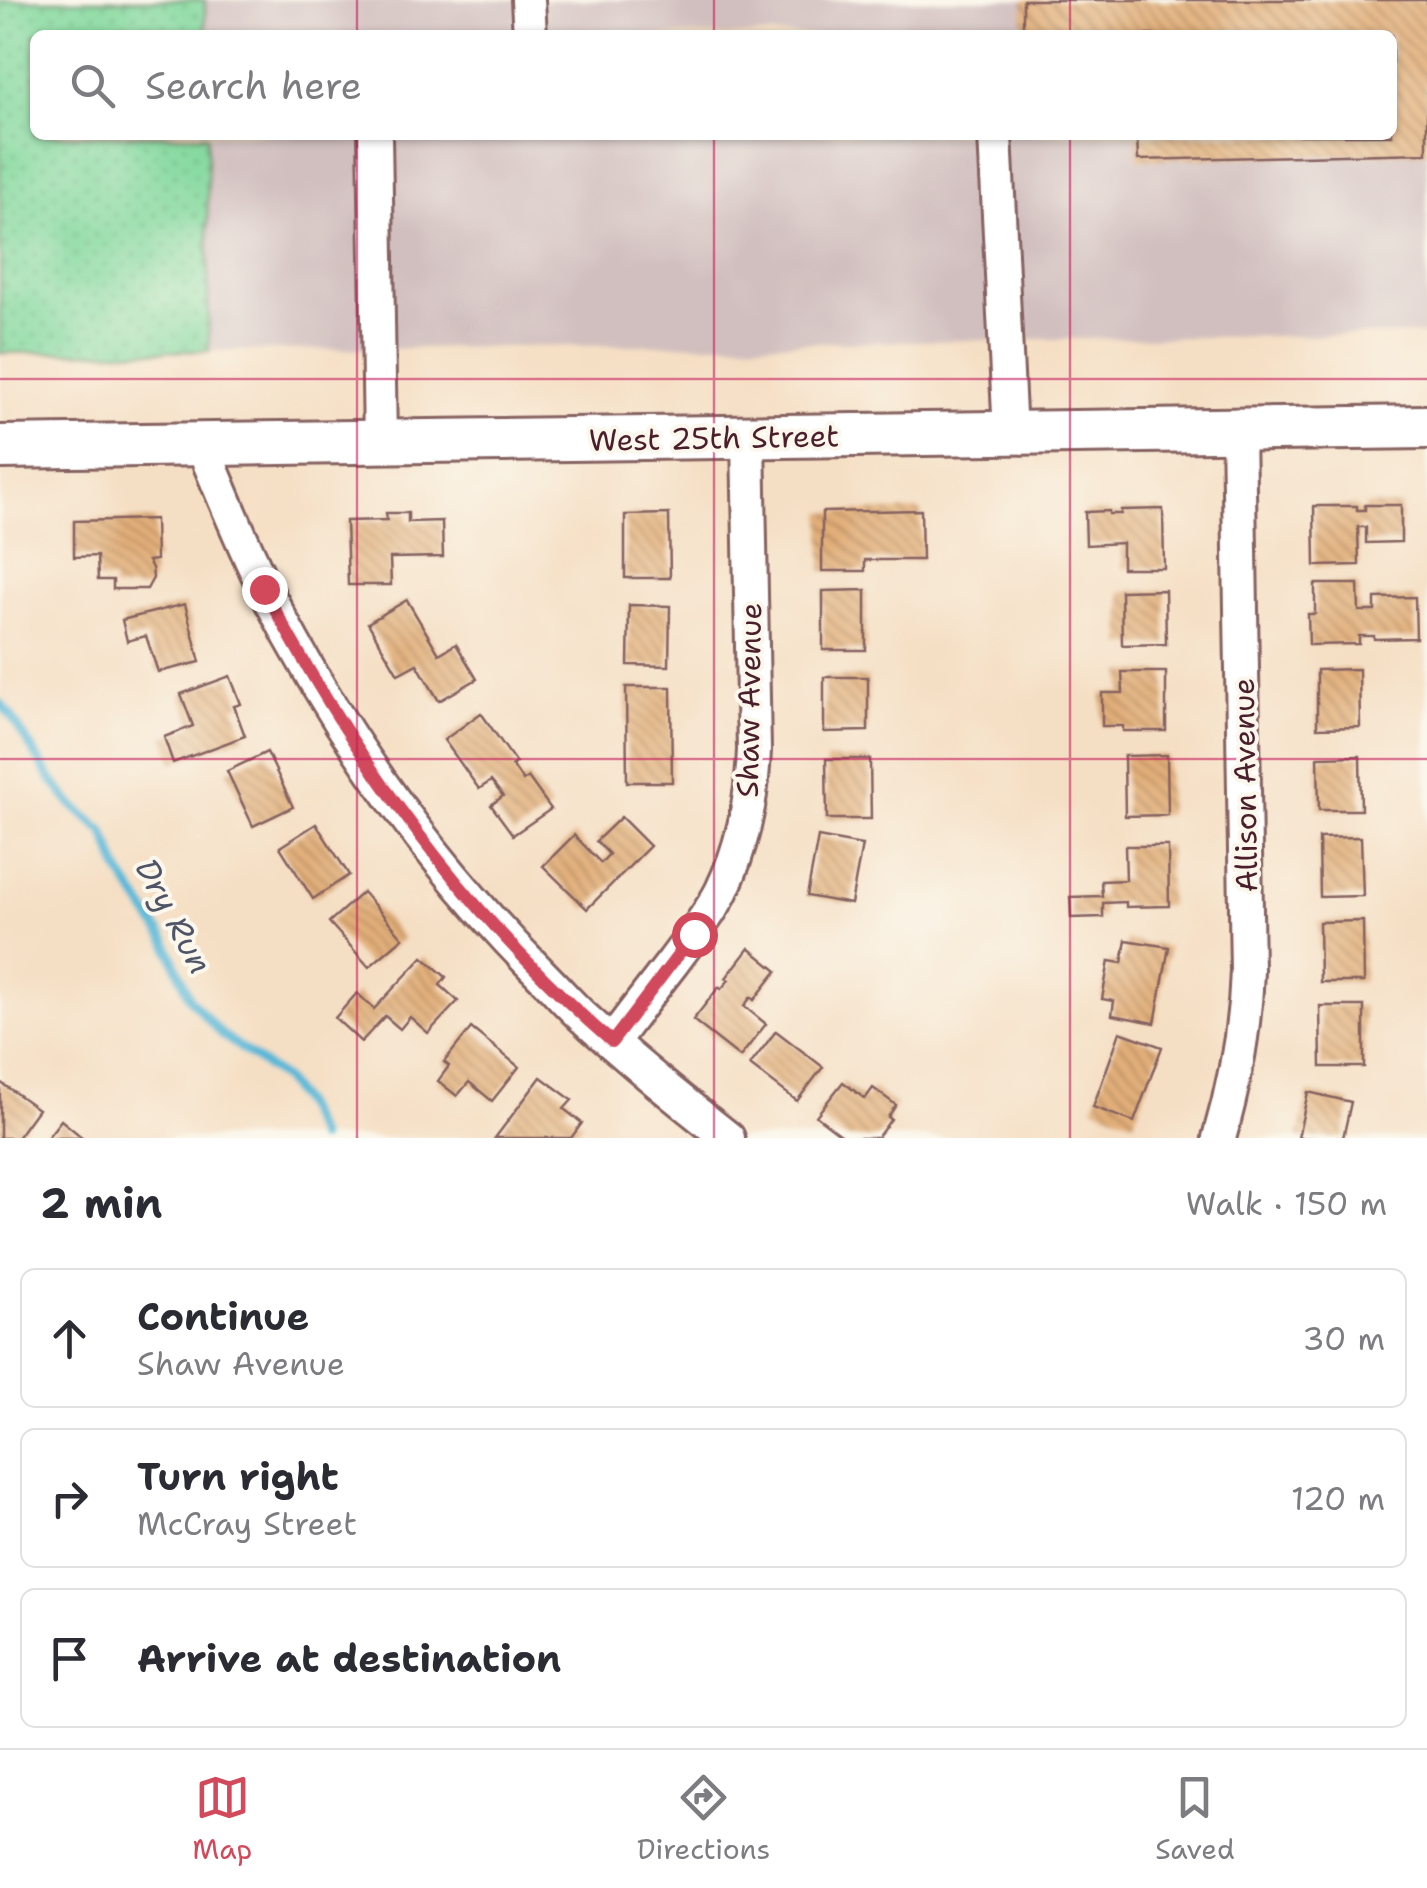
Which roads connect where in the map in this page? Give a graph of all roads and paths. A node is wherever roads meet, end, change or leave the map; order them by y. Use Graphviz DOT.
graph roads {
  1 [pos="528,0"];
  2 [pos="530,30"];
  3 [pos="375,140"];
  4 [pos="995,140"];
  5 [pos="1427,427"];
  6 [pos="1238,430"];
  7 [pos="1010,434"];
  8 [pos="748,438"];
  9 [pos="380,442"];
  10 [pos="202,444"];
  11 [pos="0,447"];
  12 [pos="612,1042"];
  13 [pos="728,1138"];
  14 [pos="1219,1138"];
  1 -- 2 [label="street"];
  3 -- 9 [label="street"];
  4 -- 7 [label="street"];
  5 -- 6 [label="main road, West 25th Street"];
  6 -- 7 [label="main road, West 25th Street"];
  6 -- 14 [label="street, Allison Avenue"];
  7 -- 8 [label="main road, West 25th Street"];
  8 -- 9 [label="main road, West 25th Street"];
  8 -- 12 [label="street, Shaw Avenue"];
  9 -- 10 [label="main road, West 25th Street"];
  10 -- 11 [label="main road, West 25th Street"];
  10 -- 12 [label="street"];
  12 -- 13 [label="street"];
}
